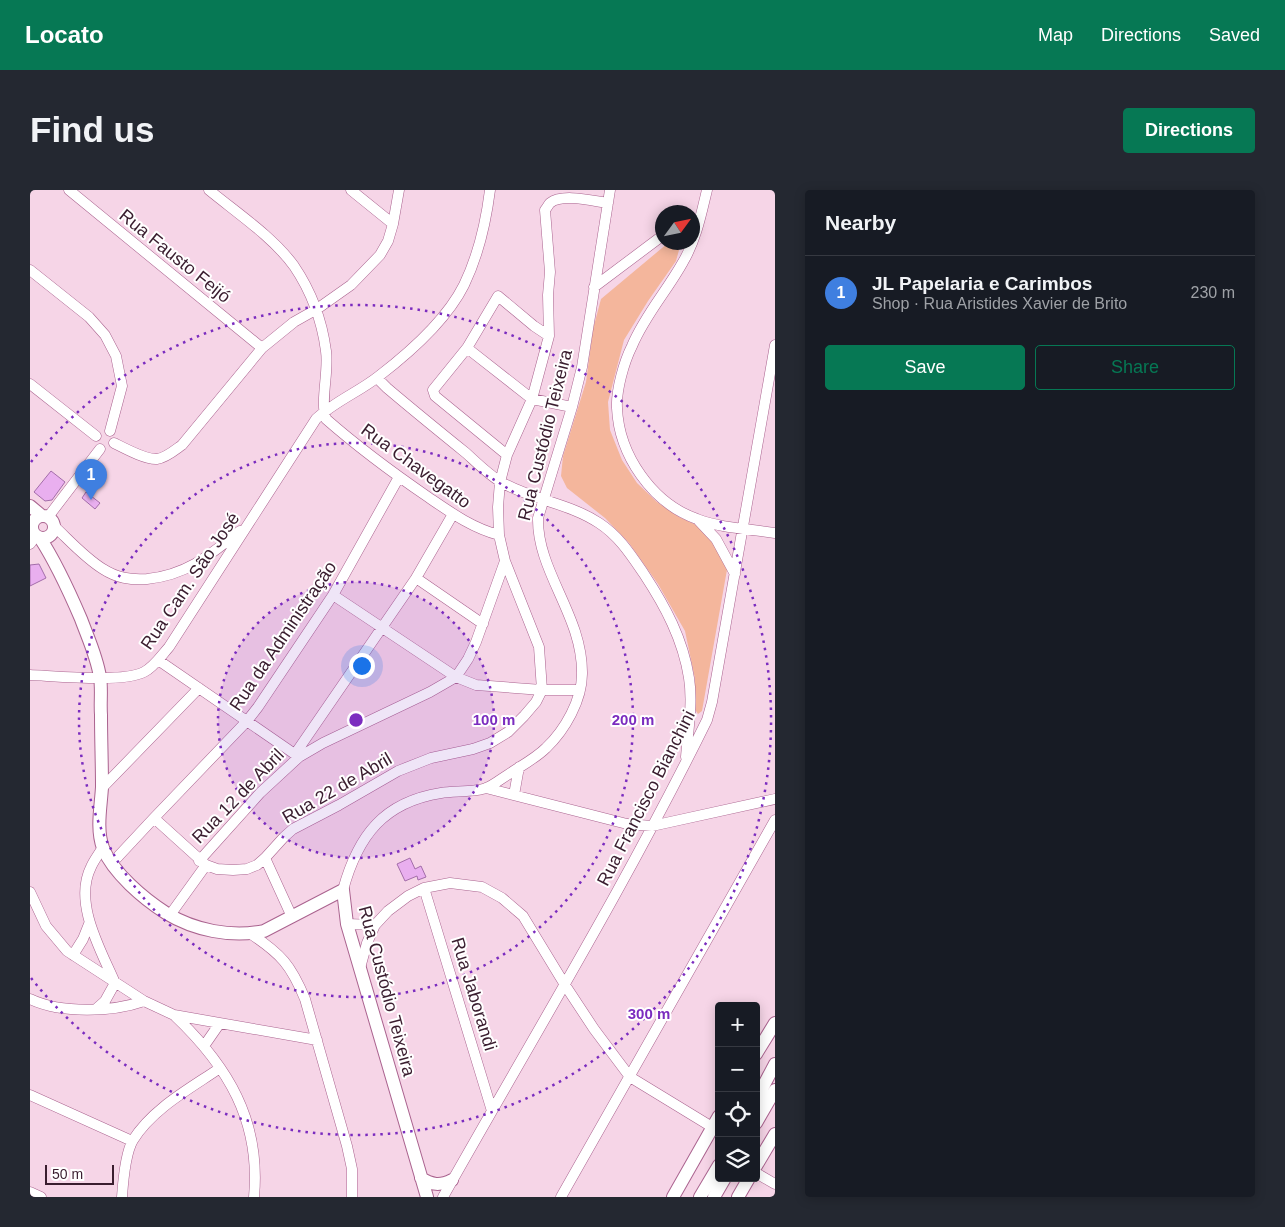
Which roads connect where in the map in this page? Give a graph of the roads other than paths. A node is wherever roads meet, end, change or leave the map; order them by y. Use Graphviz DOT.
graph roads {
  1 [pos="69,190"];
  2 [pos="209,190"];
  3 [pos="350,190"];
  4 [pos="399,190"];
  5 [pos="490,190"];
  6 [pos="610,190"];
  7 [pos="706,190"];
  8 [pos="608,203"];
  9 [pos="703,206"];
  10 [pos="700,208"];
  11 [pos="700,219"];
  12 [pos="393,224"];
  13 [pos="655,241"];
  14 [pos="686,250"];
  15 [pos="30,270"];
  16 [pos="594,287"];
  17 [pos="317,309"];
  18 [pos="549,336"];
  19 [pos="775,345"];
  20 [pos="262,348"];
  21 [pos="467,348"];
  22 [pos="377,378"];
  23 [pos="30,384"];
  24 [pos="532,399"];
  25 [pos="572,406"];
  26 [pos="324,411"];
  27 [pos="110,431"];
  28 [pos="96,436"];
  29 [pos="114,444"];
  30 [pos="100,449"];
  31 [pos="507,455"];
  32 [pos="399,477"];
  33 [pos="500,482"];
  34 [pos="544,499"];
  35 [pos="30,506"];
  36 [pos="453,514"];
  37 [pos="698,520"];
  38 [pos="49,523"];
  39 [pos="249,524"];
  40 [pos="743,528"];
  41 [pos="775,533"];
  42 [pos="34,535"];
  43 [pos="499,536"];
  44 [pos="207,558"];
  45 [pos="504,561"];
  46 [pos="56,563"];
  47 [pos="218,570"];
  48 [pos="735,574"];
  49 [pos="416,578"];
  50 [pos="333,595"];
  51 [pos="483,624"];
  52 [pos="382,628"];
  53 [pos="158,660"];
  54 [pos="30,674"];
  55 [pos="456,677"];
  56 [pos="100,678"];
  57 [pos="199,688"];
  58 [pos="542,690"];
  59 [pos="580,690"];
  60 [pos="248,721"];
  61 [pos="297,755"];
  62 [pos="685,766"];
  63 [pos="519,767"];
  64 [pos="102,788"];
  65 [pos="486,788"];
  66 [pos="514,796"];
  67 [pos="775,799"];
  68 [pos="154,818"];
  69 [pos="775,820"];
  70 [pos="652,826"];
  71 [pos="103,847"];
  72 [pos="265,858"];
  73 [pos="112,863"];
  74 [pos="203,863"];
  75 [pos="424,888"];
  76 [pos="344,890"];
  77 [pos="30,892"];
  78 [pos="170,915"];
  79 [pos="292,917"];
  80 [pos="89,924"];
  81 [pos="347,924"];
  82 [pos="375,925"];
  83 [pos="251,934"];
  84 [pos="73,955"];
  85 [pos="360,968"];
  86 [pos="115,983"];
  87 [pos="565,985"];
  88 [pos="30,999"];
  89 [pos="144,1002"];
  90 [pos="96,1009"];
  91 [pos="174,1016"];
  92 [pos="220,1023"];
  93 [pos="775,1023"];
  94 [pos="317,1040"];
  95 [pos="204,1046"];
  96 [pos="760,1047"];
  97 [pos="775,1064"];
  98 [pos="220,1068"];
  99 [pos="630,1077"];
  100 [pos="775,1090"];
  101 [pos="760,1092"];
  102 [pos="30,1095"];
  103 [pos="492,1111"];
  104 [pos="760,1116"];
  105 [pos="715,1121"];
  106 [pos="715,1124"];
  107 [pos="775,1134"];
  108 [pos="132,1141"];
  109 [pos="760,1159"];
  110 [pos="715,1172"];
  111 [pos="760,1175"];
  112 [pos="421,1178"];
  113 [pos="452,1180"];
  114 [pos="723,1182"];
  115 [pos="747,1182"];
  116 [pos="775,1184"];
  117 [pos="30,1192"];
  118 [pos="41,1197"];
  119 [pos="122,1197"];
  120 [pos="254,1197"];
  121 [pos="352,1197"];
  122 [pos="427,1197"];
  123 [pos="442,1197"];
  124 [pos="561,1197"];
  125 [pos="673,1197"];
  126 [pos="700,1197"];
  127 [pos="714,1197"];
  128 [pos="738,1197"];
  1 -- 20 [label="street, Rua Fausto Feijó"];
  2 -- 17 [label="street"];
  3 -- 12 [label="street"];
  4 -- 12 [label="street"];
  5 -- 22 [label="street"];
  6 -- 8 [label="street, Rua Custódio Teixeira"];
  7 -- 9 [label="street"];
  8 -- 16 [label="street, Rua Custódio Teixeira"];
  8 -- 18 [label="street"];
  9 -- 10 [label="street"];
  9 -- 11 [label="street"];
  12 -- 17 [label="street"];
  13 -- 16 [label="street"];
  14 -- 37 [label="street"];
  15 -- 27 [label="street"];
  16 -- 25 [label="street, Rua Custódio Teixeira"];
  17 -- 20 [label="street"];
  17 -- 26 [label="street"];
  18 -- 21 [label="street"];
  18 -- 24 [label="street"];
  19 -- 40 [label="street, Rua Francisco Bianchini"];
  20 -- 29 [label="street"];
  21 -- 24 [label="street"];
  21 -- 31 [label="street"];
  22 -- 26 [label="street"];
  22 -- 33 [label="street"];
  23 -- 28 [label="street"];
  24 -- 25 [label="street"];
  24 -- 31 [label="street"];
  25 -- 34 [label="street, Rua Custódio Teixeira"];
  26 -- 32 [label="street, Rua Chavegatto"];
  26 -- 39 [label="street, Rua Cam. São José"];
  27 -- 28 [label="street"];
  27 -- 29 [label="street"];
  28 -- 30 [label="street"];
  29 -- 30 [label="street"];
  30 -- 38 [label="street"];
  31 -- 33 [label="street"];
  32 -- 36 [label="street, Rua Chavegatto"];
  32 -- 50 [label="street, Rua da Administração"];
  33 -- 34 [label="street"];
  33 -- 43 [label="street"];
  34 -- 59 [label="street, Rua Custódio Teixeira"];
  34 -- 62 [label="street"];
  35 -- 38 [label="main road"];
  36 -- 43 [label="street, Rua Chavegatto"];
  36 -- 49 [label="street"];
  37 -- 40 [label="street"];
  37 -- 48 [label="street"];
  38 -- 42 [label="main road"];
  38 -- 42 [label="main road"];
  38 -- 44 [label="street"];
  38 -- 46 [label="main road"];
  39 -- 44 [label="street"];
  39 -- 47 [label="street, Rua Cam. São José"];
  40 -- 41 [label="street"];
  40 -- 48 [label="street, Rua Francisco Bianchini"];
  42 -- 46 [label="main road"];
  43 -- 45 [label="street"];
  44 -- 47 [label="street"];
  45 -- 51 [label="street, Rua 12 de Abril"];
  45 -- 58 [label="street"];
  46 -- 56 [label="main road"];
  47 -- 53 [label="street, Rua Cam. São José"];
  48 -- 62 [label="street, Rua Francisco Bianchini"];
  49 -- 51 [label="street"];
  49 -- 52 [label="street"];
  50 -- 52 [label="street"];
  50 -- 60 [label="street, Rua da Administração"];
  51 -- 55 [label="street, Rua 12 de Abril"];
  52 -- 55 [label="street"];
  52 -- 61 [label="street"];
  53 -- 56 [label="street, Rua Cam. São José"];
  53 -- 57 [label="street"];
  54 -- 56 [label="street, Rua Cam. São José"];
  55 -- 58 [label="street"];
  55 -- 61 [label="street, Rua 12 de Abril"];
  56 -- 64 [label="main road"];
  57 -- 60 [label="street"];
  57 -- 64 [label="street"];
  58 -- 59 [label="street"];
  58 -- 72 [label="street, Rua 22 de Abril"];
  59 -- 63 [label="street, Rua Custódio Teixeira"];
  60 -- 61 [label="street"];
  60 -- 68 [label="street, Rua da Administração"];
  61 -- 74 [label="street, Rua 12 de Abril"];
  62 -- 70 [label="street, Rua Francisco Bianchini"];
  63 -- 65 [label="street, Rua Custódio Teixeira"];
  63 -- 66 [label="street"];
  64 -- 71 [label="main road"];
  65 -- 66 [label="street"];
  65 -- 76 [label="street, Rua Custódio Teixeira"];
  66 -- 70 [label="street"];
  67 -- 70 [label="street"];
  68 -- 73 [label="street, Rua da Administração"];
  68 -- 74 [label="street"];
  69 -- 99 [label="street"];
  70 -- 87 [label="street, Rua Francisco Bianchini"];
  71 -- 73 [label="main road"];
  71 -- 80 [label="street"];
  72 -- 74 [label="street, Rua 22 de Abril"];
  72 -- 79 [label="street"];
  73 -- 78 [label="main road"];
  74 -- 78 [label="street, Rua 12 de Abril"];
  75 -- 82 [label="street"];
  75 -- 87 [label="street"];
  75 -- 103 [label="street, Rua Jaborandi"];
  76 -- 79 [label="main road"];
  76 -- 81 [label="main road, Rua Custódio Teixeira"];
  77 -- 84 [label="street"];
  78 -- 83 [label="main road"];
  79 -- 83 [label="main road"];
  80 -- 84 [label="street"];
  80 -- 86 [label="street"];
  81 -- 82 [label="street"];
  81 -- 85 [label="main road, Rua Custódio Teixeira"];
  82 -- 85 [label="street"];
  83 -- 94 [label="street"];
  84 -- 86 [label="street"];
  85 -- 112 [label="main road, Rua Custódio Teixeira"];
  86 -- 89 [label="street"];
  86 -- 90 [label="street"];
  87 -- 99 [label="street"];
  87 -- 103 [label="street, Rua Francisco Bianchini"];
  88 -- 90 [label="street"];
  89 -- 90 [label="street"];
  89 -- 91 [label="street"];
  91 -- 92 [label="street"];
  91 -- 95 [label="street"];
  92 -- 94 [label="street"];
  92 -- 95 [label="street"];
  93 -- 96 [label="main road"];
  94 -- 121 [label="street"];
  95 -- 98 [label="street"];
  97 -- 101 [label="main road"];
  98 -- 108 [label="street"];
  98 -- 120 [label="street"];
  99 -- 105 [label="street"];
  99 -- 124 [label="street"];
  100 -- 104 [label="main road"];
  102 -- 108 [label="street"];
  103 -- 113 [label="street, Rua Francisco Bianchini"];
  106 -- 125 [label="main road"];
  107 -- 109 [label="main road"];
  108 -- 119 [label="street"];
  110 -- 126 [label="main road"];
  111 -- 116 [label="street"];
  112 -- 113 [label="main road"];
  112 -- 122 [label="main road, Rua Custódio Teixeira"];
  113 -- 123 [label="street, Rua Francisco Bianchini"];
  114 -- 127 [label="main road"];
  115 -- 128 [label="main road"];
  117 -- 118 [label="street"];
}
